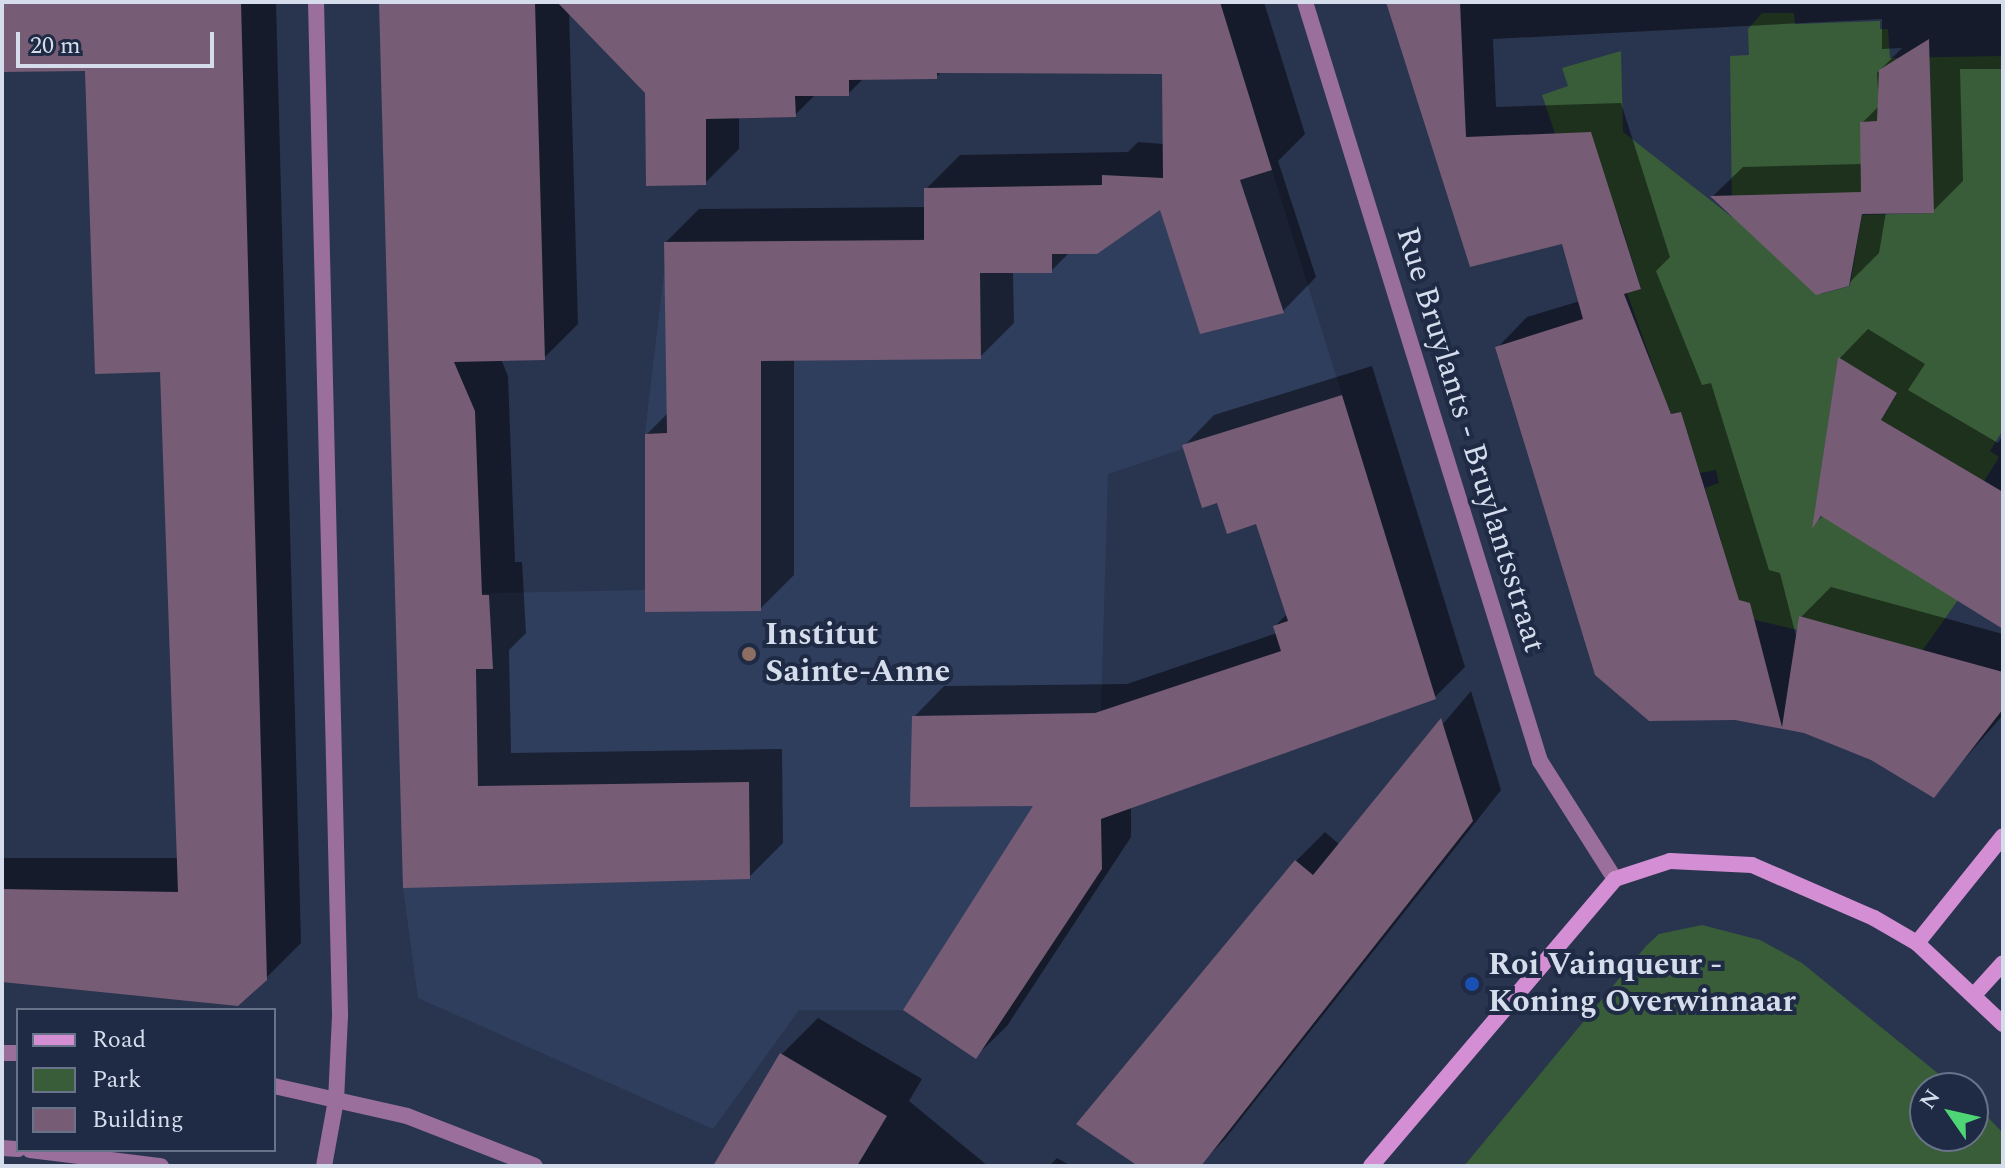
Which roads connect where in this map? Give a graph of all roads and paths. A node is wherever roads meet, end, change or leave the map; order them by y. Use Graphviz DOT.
graph roads {
  1 [pos="316,2"];
  2 [pos="1305,2"];
  3 [pos="2003,836"];
  4 [pos="1615,879"];
  5 [pos="1917,943"];
  6 [pos="2003,963"];
  7 [pos="1974,995"];
  8 [pos="2003,1024"];
  9 [pos="276,1086"];
  10 [pos="336,1100"];
  11 [pos="46,1152"];
  12 [pos="161,1166"];
  13 [pos="324,1166"];
  14 [pos="535,1166"];
  15 [pos="1371,1166"];
  1 -- 10 [label="street"];
  2 -- 4 [label="street, Rue Bruylants - Bruylantsstraat"];
  3 -- 5 [label="street"];
  4 -- 5 [label="street"];
  4 -- 15 [label="street"];
  5 -- 7 [label="street"];
  6 -- 7 [label="street"];
  7 -- 8 [label="street"];
  9 -- 10 [label="street"];
  10 -- 13 [label="street"];
  10 -- 14 [label="street"];
  11 -- 12 [label="street"];
}
